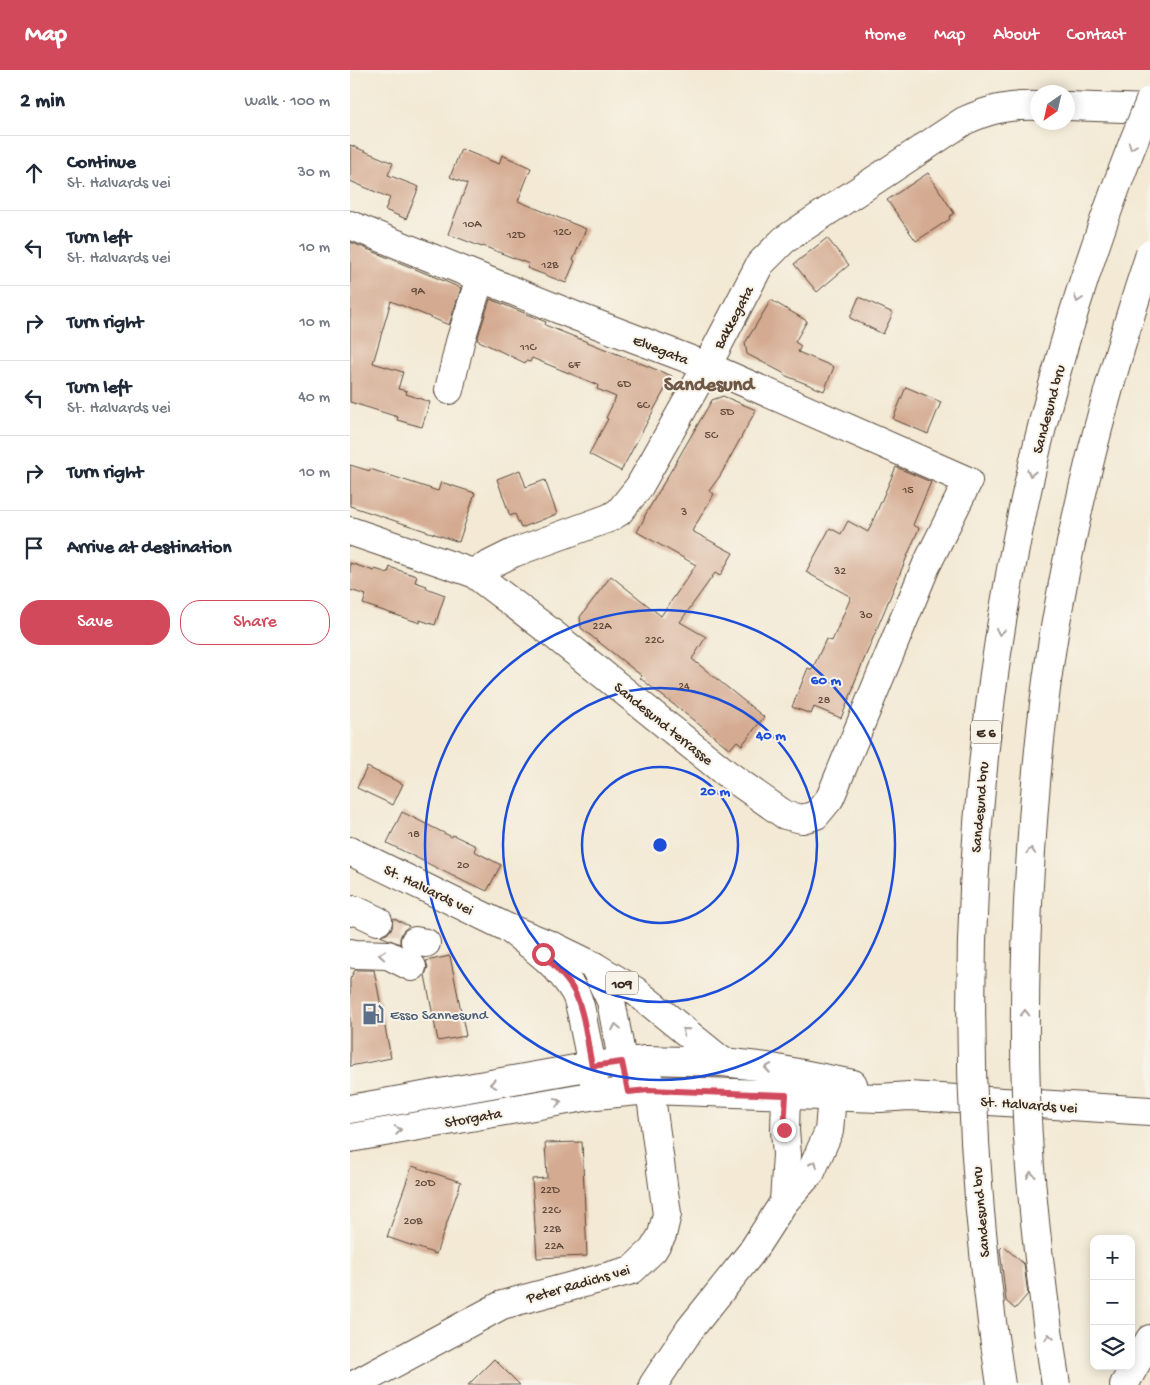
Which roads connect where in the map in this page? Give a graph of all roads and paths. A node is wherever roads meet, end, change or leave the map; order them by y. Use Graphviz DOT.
graph roads {
  1 [pos="1150,101"];
  2 [pos="1030,106"];
  3 [pos="1075,106"];
  4 [pos="1150,108"];
  5 [pos="350,225"];
  6 [pos="1150,254"];
  7 [pos="480,278"];
  8 [pos="707,366"];
  9 [pos="449,390"];
  10 [pos="968,481"];
  11 [pos="350,531"];
  12 [pos="473,573"];
  13 [pos="350,851"];
  14 [pos="350,912"];
  15 [pos="378,921"];
  16 [pos="508,928"];
  17 [pos="350,952"];
  18 [pos="594,966"];
  19 [pos="412,967"];
  20 [pos="634,1061"];
  21 [pos="723,1062"];
  22 [pos="592,1066"];
  23 [pos="813,1075"];
  24 [pos="639,1091"];
  25 [pos="596,1095"];
  26 [pos="786,1095"];
  27 [pos="832,1096"];
  28 [pos="908,1096"];
  29 [pos="350,1109"];
  30 [pos="1150,1111"];
  31 [pos="350,1138"];
  32 [pos="784,1202"];
  33 [pos="1150,1339"];
  34 [pos="354,1385"];
  35 [pos="653,1385"];
  36 [pos="1001,1385"];
  37 [pos="1056,1385"];
  38 [pos="1124,1385"];
  1 -- 36 [label="main road, Sandesund bru / E 6, one-way, bridge"];
  2 -- 8 [label="main road, Bakkegata"];
  3 -- 4 [label="main road"];
  5 -- 7 [label="main road, Elvegata"];
  37 -- 6 [label="main road, one-way, bridge"];
  7 -- 8 [label="main road, Elvegata"];
  7 -- 9 [label="main road"];
  8 -- 10 [label="main road, Elvegata"];
  8 -- 12 [label="main road, Bakkegata"];
  10 -- 12 [label="main road, Sandesund terrasse"];
  11 -- 12 [label="main road, Sandesund terrasse"];
  13 -- 16 [label="main road, St. Halvards vei / 109"];
  14 -- 15 [label="main road"];
  16 -- 18 [label="main road, St. Halvards vei / 109"];
  16 -- 22 [label="main road, St. Halvards vei / 109"];
  19 -- 17 [label="main road, one-way"];
  20 -- 18 [label="main road, Peter Radichs vei, one-way"];
  21 -- 18 [label="main road, St. Halvards vei / 109, one-way"];
  20 -- 21 [label="main road, St. Halvards vei"];
  20 -- 22 [label="main road, St. Halvards vei"];
  20 -- 24 [label="main road, Peter Radichs vei"];
  23 -- 21 [label="main road, St. Halvards vei, one-way"];
  22 -- 25 [label="main road, St. Halvards vei / 109"];
  22 -- 29 [label="main road, Storgata, one-way"];
  23 -- 26 [label="main road"];
  23 -- 27 [label="main road"];
  23 -- 28 [label="main road, St. Halvards vei"];
  24 -- 25 [label="main road, St. Halvards vei"];
  24 -- 26 [label="main road, St. Halvards vei"];
  24 -- 34 [label="main road, Peter Radichs vei"];
  31 -- 25 [label="main road, Storgata, one-way"];
  26 -- 27 [label="main road, St. Halvards vei"];
  26 -- 32 [label="main road"];
  27 -- 28 [label="main road, St. Halvards vei"];
  32 -- 27 [label="main road, one-way"];
  28 -- 30 [label="main road, St. Halvards vei"];
  32 -- 35 [label="main road"];
  33 -- 38 [label="main road"];
}
